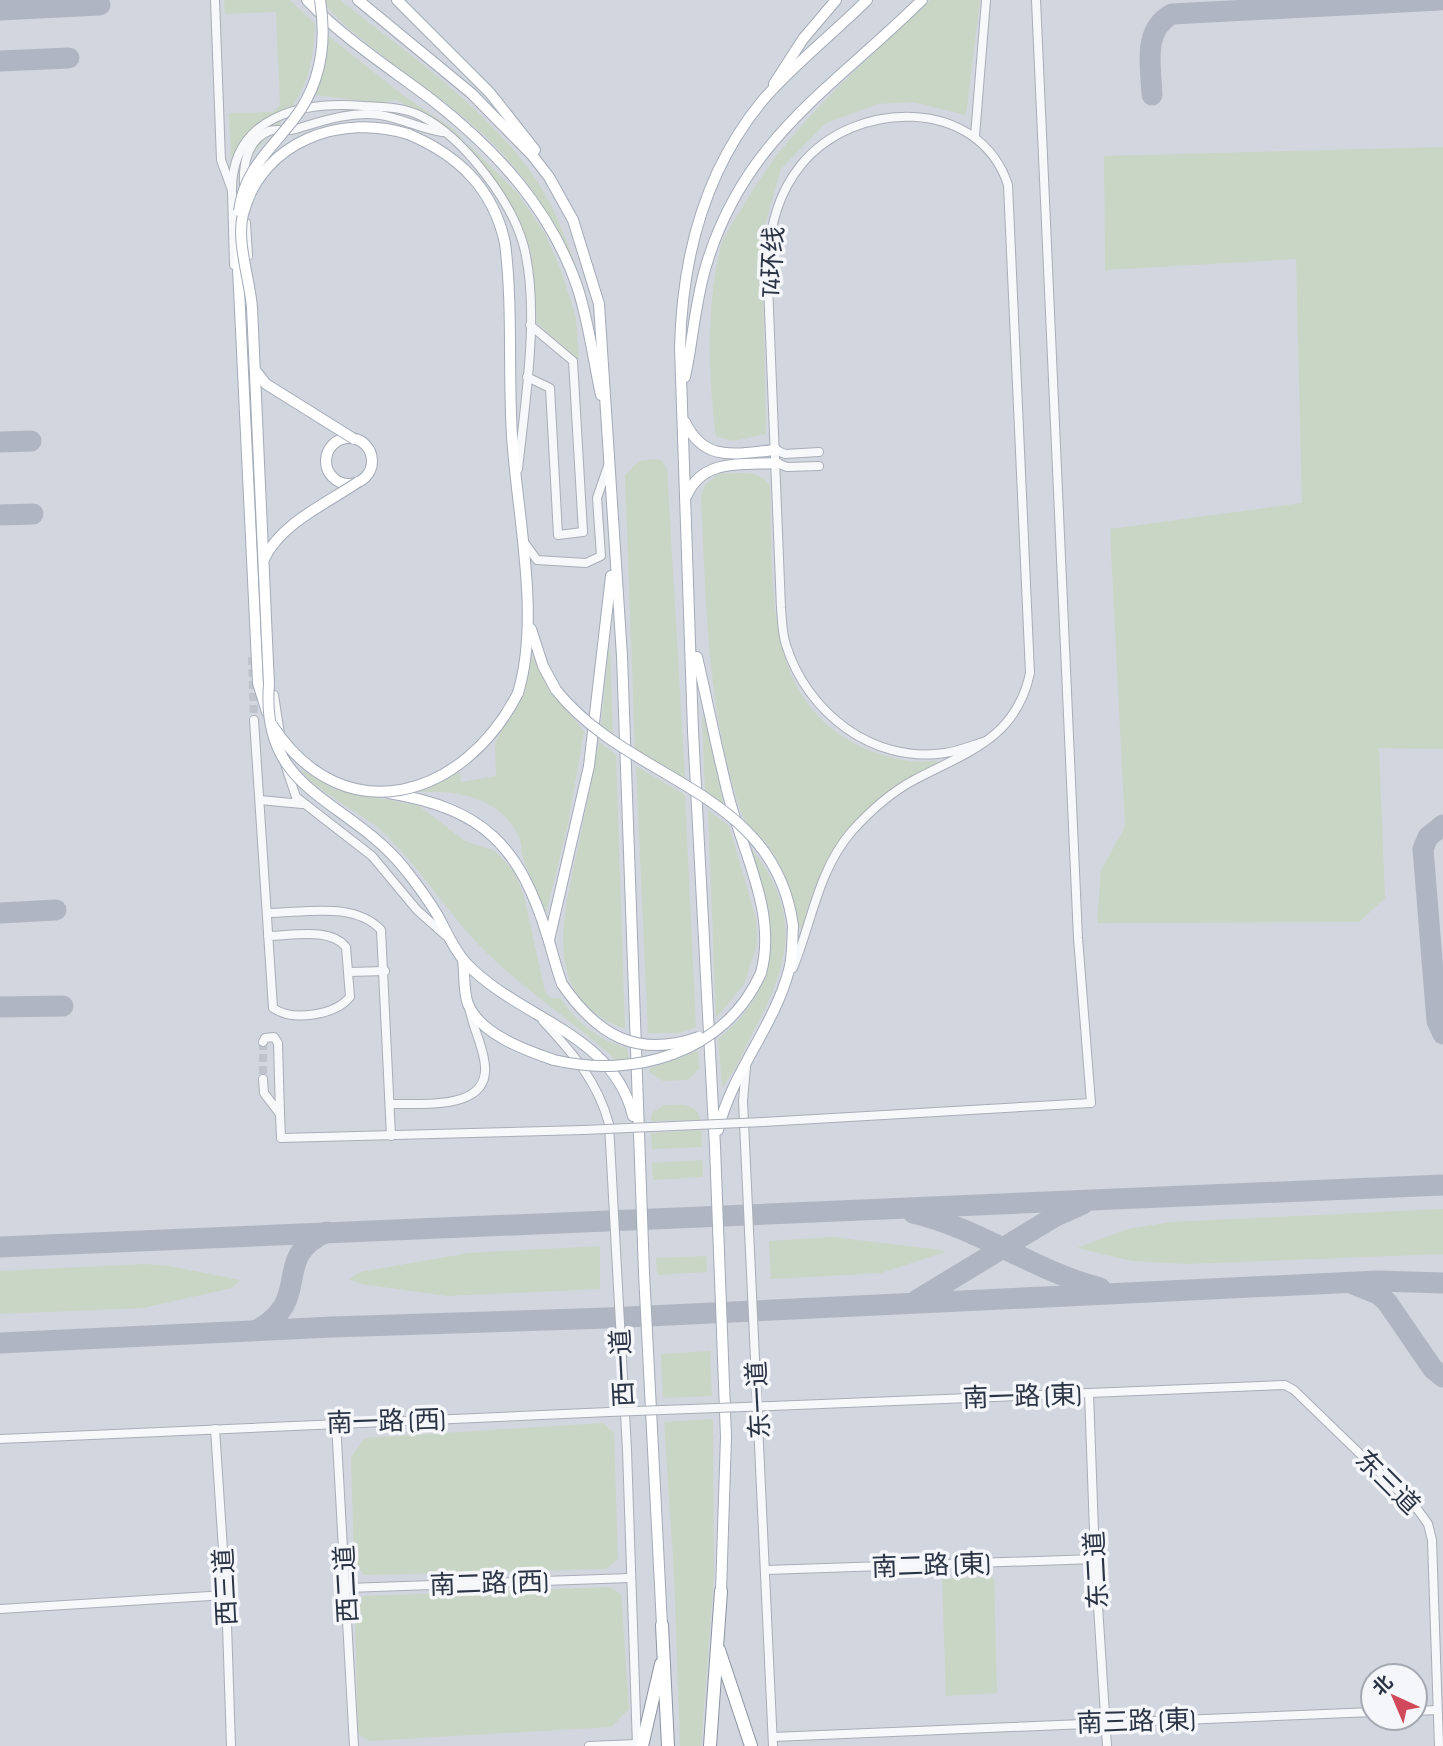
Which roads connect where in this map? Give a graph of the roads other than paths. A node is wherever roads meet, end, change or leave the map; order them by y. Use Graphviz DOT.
graph roads {
  1 [pos="215,0"];
  2 [pos="307,0"];
  3 [pos="320,0"];
  4 [pos="358,0"];
  5 [pos="397,0"];
  6 [pos="836,0"];
  7 [pos="922,0"];
  8 [pos="986,0"];
  9 [pos="1036,0"];
  10 [pos="863,4"];
  11 [pos="765,98"];
  12 [pos="443,132"];
  13 [pos="975,136"];
  14 [pos="549,177"];
  15 [pos="232,190"];
  16 [pos="241,225"];
  17 [pos="235,301"];
  18 [pos="530,326"];
  19 [pos="255,370"];
  20 [pos="527,377"];
  21 [pos="681,393"];
  22 [pos="605,415"];
  23 [pos="682,415"];
  24 [pos="354,439"];
  25 [pos="776,450"];
  26 [pos="818,452"];
  27 [pos="777,463"];
  28 [pos="608,466"];
  29 [pos="819,466"];
  30 [pos="358,482"];
  31 [pos="516,486"];
  32 [pos="686,498"];
  33 [pos="521,537"];
  34 [pos="613,552"];
  35 [pos="264,560"];
  36 [pos="528,616"];
  37 [pos="692,636"];
  38 [pos="268,716"];
  39 [pos="254,720"];
  40 [pos="986,741"];
  41 [pos="376,791"];
  42 [pos="260,800"];
  43 [pos="310,808"];
  44 [pos="267,913"];
  45 [pos="268,936"];
  46 [pos="450,939"];
  47 [pos="549,940"];
  48 [pos="463,960"];
  49 [pos="385,971"];
  50 [pos="349,972"];
  51 [pos="781,993"];
  52 [pos="468,1004"];
  53 [pos="536,1014"];
  54 [pos="715,1032"];
  55 [pos="262,1042"];
  56 [pos="748,1055"];
  57 [pos="263,1079"];
  58 [pos="391,1104"];
  59 [pos="280,1114"];
  60 [pos="391,1136"];
  61 [pos="639,1139"];
  62 [pos="715,1147"];
  63 [pos="1271,1383"];
  64 [pos="1089,1393"];
  65 [pos="772,1406"];
  66 [pos="336,1423"];
  67 [pos="215,1429"];
  68 [pos="0,1439"];
  69 [pos="1095,1559"];
  70 [pos="766,1570"];
  71 [pos="630,1578"];
  72 [pos="347,1588"];
  73 [pos="721,1591"];
  74 [pos="226,1595"];
  75 [pos="0,1609"];
  76 [pos="662,1625"];
  77 [pos="717,1645"];
  78 [pos="664,1650"];
  79 [pos="1429,1710"];
  80 [pos="1437,1710"];
  81 [pos="1359,1713"];
  82 [pos="1106,1722"];
  83 [pos="773,1741"];
  84 [pos="638,1745"];
  85 [pos="231,1746"];
  86 [pos="354,1746"];
  87 [pos="589,1746"];
  88 [pos="668,1746"];
  89 [pos="710,1746"];
  90 [pos="751,1746"];
  91 [pos="1107,1746"];
  92 [pos="1439,1746"];
  1 -- 15 [label="street"];
  2 -- 22 [label="main road"];
  3 -- 16 [label="main road, bridge"];
  4 -- 14 [label="main road"];
  5 -- 14 [label="main road"];
  6 -- 11 [label="main road"];
  7 -- 21 [label="main road"];
  8 -- 13 [label="street"];
  9 -- 60 [label="street, bridge"];
  10 -- 11 [label="main road"];
  11 -- 21 [label="main road"];
  12 -- 15 [label="street"];
  12 -- 18 [label="street"];
  12 -- 43 [label="street"];
  13 -- 25 [label="street, T4环线"];
  13 -- 40 [label="street, T4环线"];
  14 -- 22 [label="main road"];
  15 -- 17 [label="street"];
  16 -- 19 [label="main road, bridge"];
  16 -- 31 [label="main road, bridge"];
  16 -- 38 [label="main road, bridge"];
  18 -- 20 [label="street"];
  18 -- 20 [label="street"];
  19 -- 24 [label="main road, bridge"];
  19 -- 35 [label="main road, bridge"];
  20 -- 31 [label="street"];
  21 -- 23 [label="main road"];
  22 -- 28 [label="main road"];
  23 -- 25 [label="main road"];
  23 -- 32 [label="main road"];
  24 -- 30 [label="main road"];
  24 -- 30 [label="main road, bridge"];
  25 -- 26 [label="street"];
  25 -- 27 [label="street, T4环线"];
  27 -- 29 [label="street"];
  27 -- 32 [label="main road"];
  27 -- 40 [label="street, T4环线"];
  28 -- 33 [label="street"];
  28 -- 34 [label="main road"];
  30 -- 35 [label="main road, bridge"];
  31 -- 33 [label="main road"];
  32 -- 37 [label="main road"];
  33 -- 36 [label="main road"];
  34 -- 47 [label="main road"];
  34 -- 61 [label="main road"];
  35 -- 38 [label="main road, bridge"];
  36 -- 41 [label="main road, bridge"];
  36 -- 51 [label="main road, bridge"];
  37 -- 54 [label="main road, bridge"];
  37 -- 62 [label="main road"];
  38 -- 41 [label="main road, bridge"];
  38 -- 46 [label="main road, bridge"];
  39 -- 42 [label="street"];
  40 -- 51 [label="street"];
  41 -- 47 [label="main road, bridge"];
  42 -- 43 [label="street"];
  42 -- 44 [label="street"];
  43 -- 46 [label="street"];
  44 -- 45 [label="street"];
  44 -- 49 [label="street"];
  45 -- 50 [label="street"];
  45 -- 50 [label="street"];
  46 -- 48 [label="main road"];
  47 -- 54 [label="main road, bridge"];
  48 -- 52 [label="main road"];
  48 -- 53 [label="main road"];
  49 -- 50 [label="street"];
  49 -- 58 [label="street"];
  51 -- 56 [label="main road"];
  52 -- 54 [label="main road, bridge"];
  52 -- 58 [label="street"];
  53 -- 61 [label="main road"];
  53 -- 71 [label="street, 西一道"];
  55 -- 59 [label="street"];
  56 -- 62 [label="main road"];
  56 -- 70 [label="street, 东一道"];
  57 -- 59 [label="street"];
  58 -- 60 [label="street"];
  59 -- 60 [label="street"];
  61 -- 76 [label="main road"];
  62 -- 73 [label="main road"];
  63 -- 64 [label="street, 南一路 (東)"];
  63 -- 80 [label="street, 东三道"];
  64 -- 65 [label="street, 南一路 (東)"];
  64 -- 69 [label="street, 东二道"];
  65 -- 66 [label="street, 南一路 (西), bridge"];
  66 -- 67 [label="street, 南一路 (西)"];
  66 -- 72 [label="street, 西二道"];
  67 -- 68 [label="street, 南一路 (西)"];
  67 -- 74 [label="street, 西三道"];
  69 -- 70 [label="street, 南二路 (東)"];
  69 -- 82 [label="street, 东二道"];
  70 -- 83 [label="street, 东一道"];
  71 -- 72 [label="street, 南二路 (西)"];
  71 -- 84 [label="street, 西一道"];
  72 -- 86 [label="street, 西二道"];
  73 -- 77 [label="highway"];
  74 -- 75 [label="street"];
  74 -- 85 [label="street, 西三道"];
  76 -- 78 [label="highway"];
  77 -- 89 [label="highway"];
  77 -- 90 [label="highway"];
  78 -- 84 [label="highway"];
  78 -- 88 [label="highway"];
  79 -- 80 [label="street"];
  80 -- 92 [label="street, 东三道"];
  81 -- 82 [label="street, 南三路 (東)"];
  82 -- 83 [label="street, 南三路 (東)"];
  82 -- 91 [label="street, 东二道"];
  84 -- 87 [label="street"];
}
